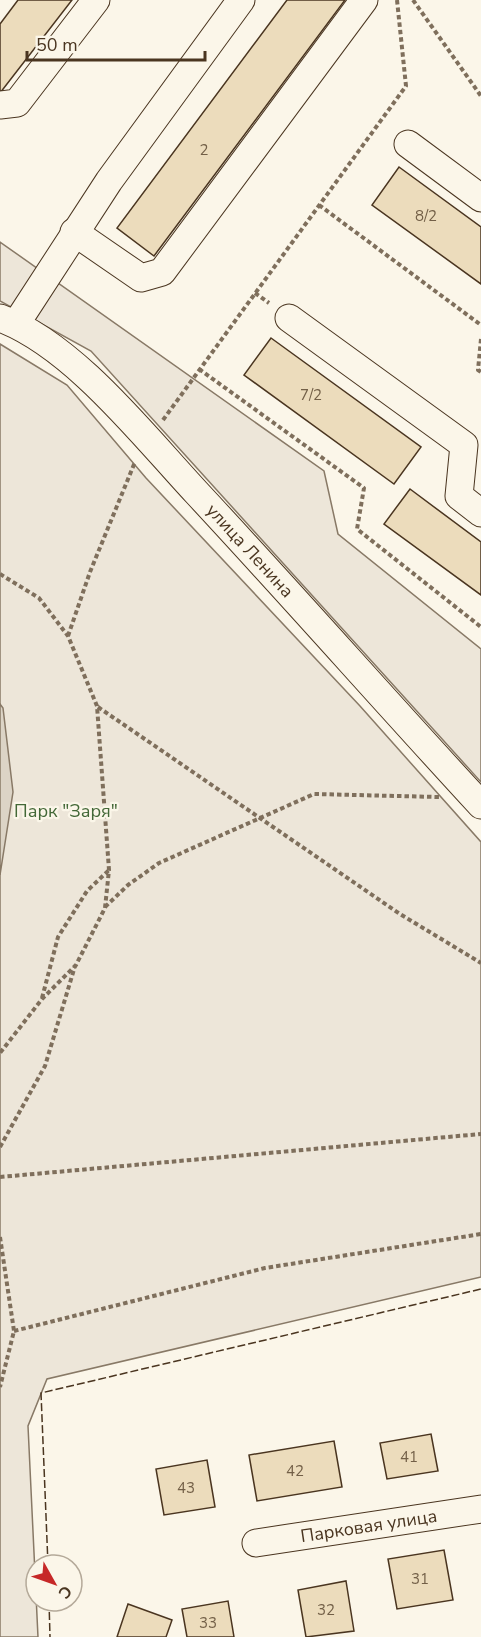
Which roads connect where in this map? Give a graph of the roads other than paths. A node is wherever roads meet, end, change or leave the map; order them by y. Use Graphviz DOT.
graph roads {
  1 [pos="96,0"];
  2 [pos="241,0"];
  3 [pos="364,0"];
  4 [pos="0,105"];
  5 [pos="408,144"];
  6 [pos="481,198"];
  7 [pos="74,232"];
  8 [pos="289,318"];
  9 [pos="8,321"];
  10 [pos="481,513"];
  11 [pos="479,798"];
  12 [pos="481,1509"];
  13 [pos="256,1543"];
  1 -- 4 [label="street"];
  2 -- 7 [label="street"];
  3 -- 7 [label="street"];
  5 -- 6 [label="street"];
  7 -- 9 [label="street"];
  8 -- 10 [label="street"];
  9 -- 11 [label="street, улица Ленина"];
  12 -- 13 [label="street, Парковая улица"];
}
